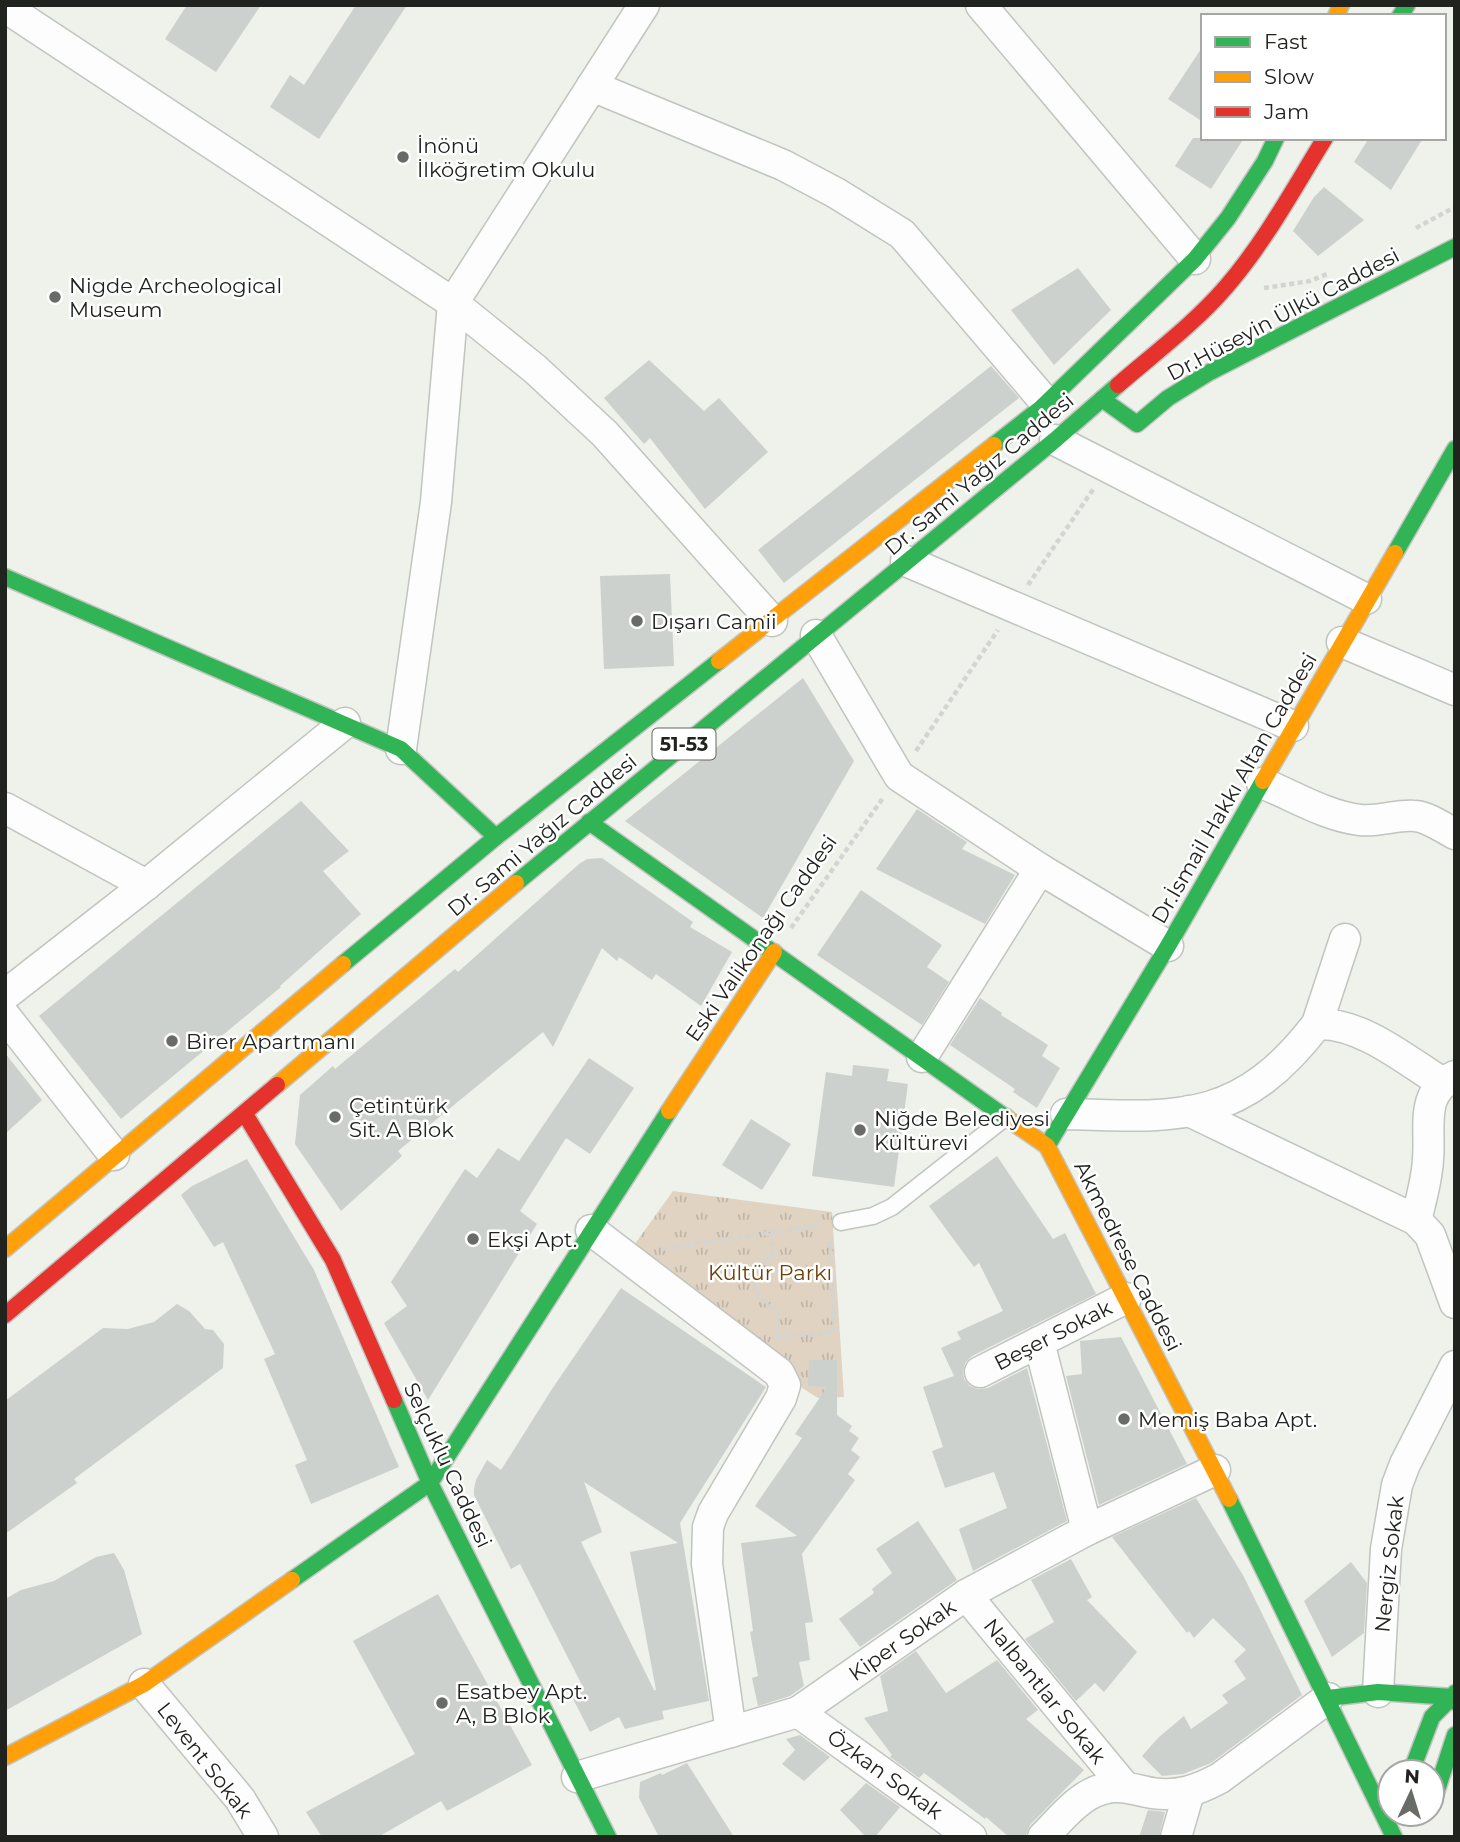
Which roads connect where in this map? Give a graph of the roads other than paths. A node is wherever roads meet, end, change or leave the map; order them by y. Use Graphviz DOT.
graph roads {
  1 [pos="644,5"];
  2 [pos="981,5"];
  3 [pos="5,6"];
  4 [pos="592,86"];
  5 [pos="1275,140"];
  6 [pos="1324,140"];
  7 [pos="1455,247"];
  8 [pos="1195,259"];
  9 [pos="453,303"];
  10 [pos="1102,399"];
  11 [pos="1046,403"];
  12 [pos="1055,440"];
  13 [pos="1452,457"];
  14 [pos="906,561"];
  15 [pos="5,577"];
  16 [pos="1366,599"];
  17 [pos="772,621"];
  18 [pos="816,635"];
  19 [pos="1342,642"];
  20 [pos="1455,690"];
  21 [pos="345,723"];
  22 [pos="1293,726"];
  23 [pos="401,749"];
  24 [pos="1262,783"];
  25 [pos="5,808"];
  26 [pos="589,822"];
  27 [pos="1455,834"];
  28 [pos="496,837"];
  29 [pos="1040,869"];
  30 [pos="146,885"];
  31 [pos="1345,939"];
  32 [pos="1168,946"];
  33 [pos="774,952"];
  34 [pos="5,995"];
  35 [pos="5,1016"];
  36 [pos="1317,1024"];
  37 [pos="922,1058"];
  38 [pos="1448,1079"];
  39 [pos="1189,1111"];
  40 [pos="245,1114"];
  41 [pos="1066,1114"];
  42 [pos="1006,1117"];
  43 [pos="1047,1146"];
  44 [pos="114,1155"];
  45 [pos="1416,1220"];
  46 [pos="835,1223"];
  47 [pos="591,1230"];
  48 [pos="5,1249"];
  49 [pos="1126,1298"];
  50 [pos="1454,1298"];
  51 [pos="5,1315"];
  52 [pos="1039,1342"];
  53 [pos="1455,1367"];
  54 [pos="980,1372"];
  55 [pos="1214,1470"];
  56 [pos="430,1483"];
  57 [pos="1087,1530"];
  58 [pos="966,1595"];
  59 [pos="144,1684"];
  60 [pos="1378,1692"];
  61 [pos="1454,1697"];
  62 [pos="1328,1698"];
  63 [pos="798,1712"];
  64 [pos="731,1732"];
  65 [pos="1455,1735"];
  66 [pos="5,1757"];
  67 [pos="1416,1758"];
  68 [pos="1446,1762"];
  69 [pos="577,1777"];
  70 [pos="1124,1786"];
  71 [pos="1189,1792"];
  72 [pos="263,1837"];
  73 [pos="608,1837"];
  74 [pos="971,1837"];
  75 [pos="1043,1837"];
  76 [pos="1175,1837"];
  77 [pos="1394,1837"];
  1 -- 4 [label="street"];
  2 -- 8 [label="street"];
  3 -- 9 [label="street"];
  4 -- 9 [label="street"];
  4 -- 11 [label="street"];
  5 -- 8 [label="street, Dr. Sami Yağız Caddesi / 51-53"];
  6 -- 10 [label="street, Dr. Sami Yağız Caddesi / 51-53"];
  7 -- 10 [label="street, Dr.Hüseyin Ülkü Caddesi"];
  8 -- 11 [label="street, Dr. Sami Yağız Caddesi / 51-53"];
  9 -- 17 [label="street"];
  9 -- 23 [label="street"];
  10 -- 12 [label="street, Dr. Sami Yağız Caddesi / 51-53"];
  11 -- 17 [label="street, Dr. Sami Yağız Caddesi / 51-53"];
  12 -- 14 [label="street, Dr. Sami Yağız Caddesi / 51-53"];
  12 -- 16 [label="street"];
  13 -- 16 [label="street, Dr.İsmail Hakkı Altan Caddesi"];
  14 -- 18 [label="street, Dr. Sami Yağız Caddesi / 51-53"];
  14 -- 22 [label="street"];
  15 -- 21 [label="street"];
  16 -- 19 [label="street, Dr.İsmail Hakkı Altan Caddesi"];
  17 -- 28 [label="street, Dr. Sami Yağız Caddesi / 51-53"];
  18 -- 26 [label="street, Dr. Sami Yağız Caddesi / 51-53"];
  18 -- 29 [label="street"];
  19 -- 20 [label="street"];
  19 -- 22 [label="street, Dr.İsmail Hakkı Altan Caddesi"];
  21 -- 23 [label="street"];
  21 -- 30 [label="street"];
  22 -- 24 [label="street, Dr.İsmail Hakkı Altan Caddesi"];
  23 -- 28 [label="street"];
  24 -- 27 [label="street"];
  24 -- 32 [label="street, Dr.İsmail Hakkı Altan Caddesi"];
  25 -- 30 [label="street"];
  26 -- 33 [label="street, Akmedrese Caddesi"];
  26 -- 40 [label="street, Dr. Sami Yağız Caddesi / 51-53"];
  28 -- 44 [label="street, Dr. Sami Yağız Caddesi / 51-53"];
  29 -- 32 [label="street"];
  29 -- 37 [label="street"];
  30 -- 34 [label="street"];
  31 -- 36 [label="street"];
  32 -- 41 [label="street, Dr.İsmail Hakkı Altan Caddesi"];
  33 -- 37 [label="street, Akmedrese Caddesi"];
  33 -- 47 [label="street, Eski Valikonağı Caddesi"];
  35 -- 44 [label="street"];
  36 -- 38 [label="street"];
  36 -- 39 [label="street"];
  37 -- 42 [label="street, Akmedrese Caddesi"];
  38 -- 45 [label="street"];
  39 -- 41 [label="street"];
  39 -- 45 [label="street"];
  40 -- 51 [label="street, Dr. Sami Yağız Caddesi / 51-53"];
  40 -- 56 [label="street, Selçuklu Caddesi"];
  41 -- 43 [label="street, Dr.İsmail Hakkı Altan Caddesi"];
  42 -- 43 [label="street, Akmedrese Caddesi"];
  42 -- 46 [label="lane"];
  43 -- 49 [label="street, Akmedrese Caddesi"];
  44 -- 48 [label="street, Dr. Sami Yağız Caddesi / 51-53"];
  45 -- 50 [label="street"];
  47 -- 56 [label="street, Eski Valikonağı Caddesi"];
  47 -- 64 [label="street"];
  49 -- 52 [label="street, Beşer Sokak"];
  49 -- 55 [label="street, Akmedrese Caddesi"];
  52 -- 54 [label="street, Beşer Sokak"];
  52 -- 57 [label="street"];
  53 -- 60 [label="street, Nergiz Sokak"];
  55 -- 57 [label="street, Kiper Sokak"];
  55 -- 62 [label="street, Akmedrese Caddesi"];
  56 -- 59 [label="street"];
  56 -- 69 [label="street, Selçuklu Caddesi"];
  57 -- 58 [label="street, Kiper Sokak"];
  58 -- 63 [label="street, Kiper Sokak"];
  58 -- 70 [label="street, Nalbantlar Sokak"];
  59 -- 66 [label="street"];
  59 -- 72 [label="street, Levent Sokak"];
  60 -- 61 [label="street"];
  60 -- 62 [label="street"];
  61 -- 67 [label="street"];
  62 -- 71 [label="street, Nalbantlar Sokak"];
  62 -- 77 [label="street, Akmedrese Caddesi"];
  63 -- 64 [label="street, Kiper Sokak"];
  63 -- 74 [label="street, Özkan Sokak"];
  64 -- 69 [label="street, Kiper Sokak"];
  65 -- 68 [label="street"];
  69 -- 73 [label="street, Selçuklu Caddesi"];
  70 -- 71 [label="street, Nalbantlar Sokak"];
  70 -- 75 [label="street, Nalbantlar Sokak"];
  71 -- 76 [label="street"];
}
